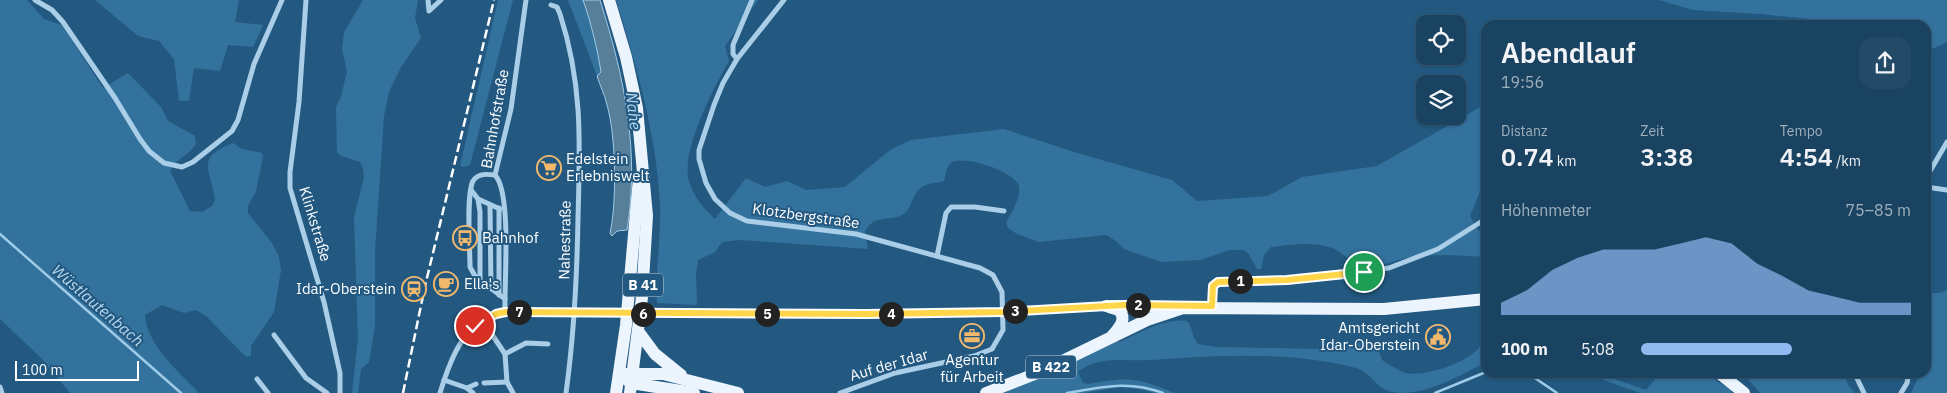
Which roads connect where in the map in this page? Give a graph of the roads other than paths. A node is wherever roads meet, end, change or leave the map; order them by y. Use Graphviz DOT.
graph roads {
  1 [pos="35,0"];
  2 [pos="282,0"];
  3 [pos="306,0"];
  4 [pos="428,0"];
  5 [pos="441,0"];
  6 [pos="526,0"];
  7 [pos="609,0"];
  8 [pos="752,0"];
  9 [pos="784,0"];
  10 [pos="551,4"];
  11 [pos="737,59"];
  12 [pos="1947,142"];
  13 [pos="641,161"];
  14 [pos="1931,169"];
  15 [pos="495,175"];
  16 [pos="1931,188"];
  17 [pos="471,190"];
  18 [pos="1947,190"];
  19 [pos="478,199"];
  20 [pos="490,205"];
  21 [pos="499,208"];
  22 [pos="506,211"];
  23 [pos="1004,211"];
  24 [pos="1481,224"];
  25 [pos="937,256"];
  26 [pos="480,280"];
  27 [pos="491,289"];
  28 [pos="499,295"];
  29 [pos="505,299"];
  30 [pos="1481,299"];
  31 [pos="1106,306"];
  32 [pos="1212,306"];
  33 [pos="1184,308"];
  34 [pos="505,312"];
  35 [pos="1004,312"];
  36 [pos="484,321"];
  37 [pos="638,332"];
  38 [pos="274,335"];
  39 [pos="1113,336"];
  40 [pos="548,344"];
  41 [pos="505,354"];
  42 [pos="620,375"];
  43 [pos="1725,378"];
  44 [pos="1857,378"];
  45 [pos="1908,378"];
  46 [pos="257,379"];
  47 [pos="687,379"];
  48 [pos="444,380"];
  49 [pos="507,382"];
  50 [pos="631,383"];
  51 [pos="476,384"];
  52 [pos="484,384"];
  53 [pos="0,387"];
  54 [pos="467,388"];
  55 [pos="1739,391"];
  56 [pos="2,393"];
  57 [pos="268,393"];
  58 [pos="327,393"];
  59 [pos="340,393"];
  60 [pos="440,393"];
  61 [pos="473,393"];
  62 [pos="512,393"];
  63 [pos="566,393"];
  64 [pos="616,393"];
  65 [pos="687,393"];
  66 [pos="692,393"];
  67 [pos="738,393"];
  68 [pos="840,393"];
  69 [pos="986,393"];
  70 [pos="1864,393"];
  71 [pos="1901,393"];
  1 -- 2 [label="street"];
  3 -- 59 [label="street, Klinkstraße"];
  4 -- 5 [label="street"];
  6 -- 15 [label="street, Bahnhofstraße"];
  7 -- 13 [label="main road, B 41"];
  8 -- 11 [label="street"];
  9 -- 11 [label="street, Klotzbergstraße"];
  10 -- 63 [label="street, Nahestraße"];
  11 -- 25 [label="street, Klotzbergstraße"];
  12 -- 14 [label="street"];
  13 -- 37 [label="main road, B 41"];
  13 -- 42 [label="main road, B 41"];
  15 -- 17 [label="street"];
  15 -- 22 [label="street, Bahnhofstraße"];
  16 -- 18 [label="street"];
  17 -- 19 [label="street"];
  17 -- 26 [label="street"];
  19 -- 20 [label="street"];
  19 -- 26 [label="street"];
  20 -- 21 [label="street"];
  20 -- 27 [label="street"];
  21 -- 22 [label="street"];
  21 -- 28 [label="street"];
  22 -- 29 [label="street, Bahnhofstraße"];
  23 -- 25 [label="street"];
  24 -- 32 [label="street"];
  25 -- 35 [label="street, Klotzbergstraße"];
  26 -- 27 [label="street"];
  27 -- 28 [label="street"];
  28 -- 29 [label="street"];
  29 -- 34 [label="street, Bahnhofstraße"];
  30 -- 32 [label="main road, B 422"];
  31 -- 33 [label="main road"];
  31 -- 35 [label="street"];
  31 -- 39 [label="main road"];
  32 -- 33 [label="main road, B 422"];
  33 -- 39 [label="main road, B 422"];
  34 -- 35 [label="street"];
  34 -- 36 [label="street"];
  35 -- 68 [label="street, Auf der Idar"];
  36 -- 41 [label="street"];
  36 -- 48 [label="street"];
  37 -- 47 [label="main road"];
  37 -- 50 [label="main road, B 41"];
  38 -- 58 [label="street"];
  39 -- 69 [label="main road, B 422"];
  40 -- 41 [label="street"];
  41 -- 49 [label="street"];
  42 -- 50 [label="main road"];
  42 -- 64 [label="main road, B 41"];
  43 -- 55 [label="main road"];
  44 -- 70 [label="street"];
  45 -- 71 [label="street"];
  46 -- 57 [label="street"];
  47 -- 50 [label="main road"];
  47 -- 67 [label="main road"];
  48 -- 54 [label="street"];
  48 -- 60 [label="street"];
  49 -- 52 [label="street"];
  49 -- 62 [label="street"];
  50 -- 66 [label="main road"];
  51 -- 54 [label="street"];
  53 -- 56 [label="street"];
  54 -- 61 [label="street"];
  65 -- 66 [label="main road"];
}
